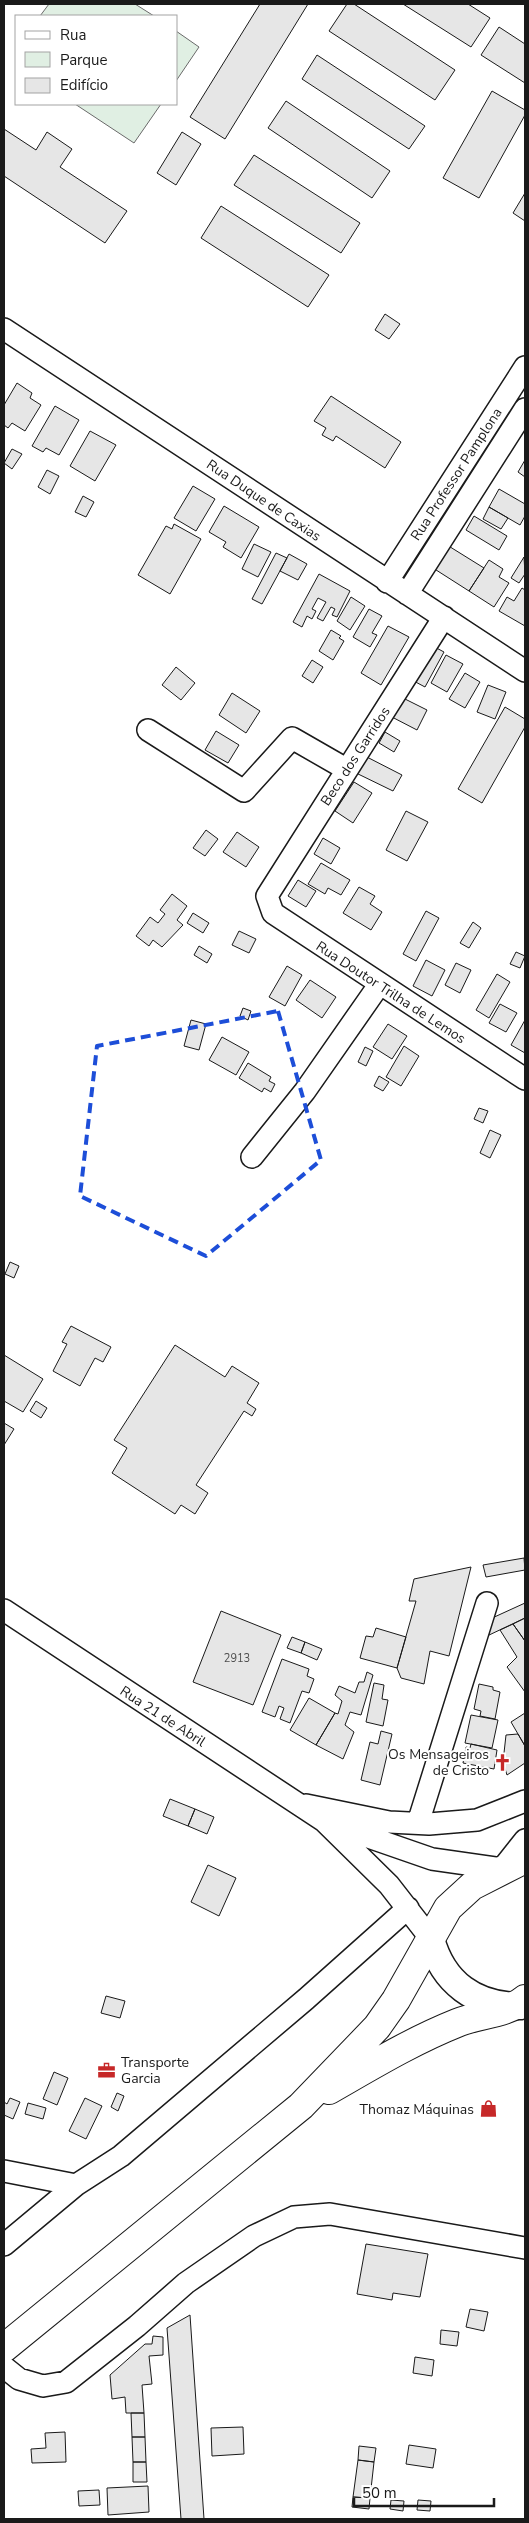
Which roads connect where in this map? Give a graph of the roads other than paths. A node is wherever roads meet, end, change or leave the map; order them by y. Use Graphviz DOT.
graph roads {
  1 [pos="4,329"];
  2 [pos="525,367"];
  3 [pos="525,409"];
  4 [pos="386,582"];
  5 [pos="407,594"];
  6 [pos="444,617"];
  7 [pos="525,671"];
  8 [pos="148,730"];
  9 [pos="346,769"];
  10 [pos="266,896"];
  11 [pos="379,985"];
  12 [pos="525,1079"];
  13 [pos="252,1157"];
  14 [pos="487,1603"];
  15 [pos="4,1610"];
  16 [pos="525,1801"];
  17 [pos="296,1803"];
  18 [pos="324,1821"];
  19 [pos="418,1823"];
  20 [pos="525,1840"];
  21 [pos="517,1868"];
  22 [pos="408,1908"];
  23 [pos="431,1939"];
  24 [pos="522,2004"];
  25 [pos="301,2106"];
  26 [pos="4,2171"];
  27 [pos="76,2185"];
  28 [pos="4,2245"];
  29 [pos="525,2248"];
  30 [pos="4,2348"];
  31 [pos="4,2367"];
  1 -- 4 [label="street, Rua Duque de Caxias"];
  2 -- 4 [label="street, Rua Professor Pamplona"];
  3 -- 5 [label="street, Rua Professor Pamplona"];
  4 -- 5 [label="street, Rua Duque de Caxias"];
  5 -- 6 [label="street, Rua Duque de Caxias"];
  6 -- 7 [label="street, Rua Duque de Caxias"];
  6 -- 9 [label="street, Beco dos Garridos"];
  8 -- 9 [label="street"];
  9 -- 10 [label="street, Beco dos Garridos"];
  10 -- 11 [label="street, Rua Doutor Trilha de Lemos"];
  11 -- 12 [label="street, Rua Doutor Trilha de Lemos"];
  11 -- 13 [label="street"];
  14 -- 19 [label="street"];
  15 -- 17 [label="street, Rua 21 de Abril"];
  16 -- 19 [label="street"];
  17 -- 18 [label="street, Rua 21 de Abril"];
  17 -- 19 [label="street"];
  18 -- 21 [label="street, Rua 21 de Abril"];
  18 -- 22 [label="street, Rua 21 de Abril"];
  20 -- 21 [label="street"];
  21 -- 23 [label="highway"];
  22 -- 23 [label="street, Rua 21 de Abril"];
  22 -- 27 [label="street"];
  23 -- 24 [label="main road"];
  23 -- 25 [label="highway"];
  24 -- 25 [label="highway"];
  25 -- 30 [label="highway"];
  26 -- 27 [label="street"];
  27 -- 28 [label="street"];
  29 -- 31 [label="street"];
}
